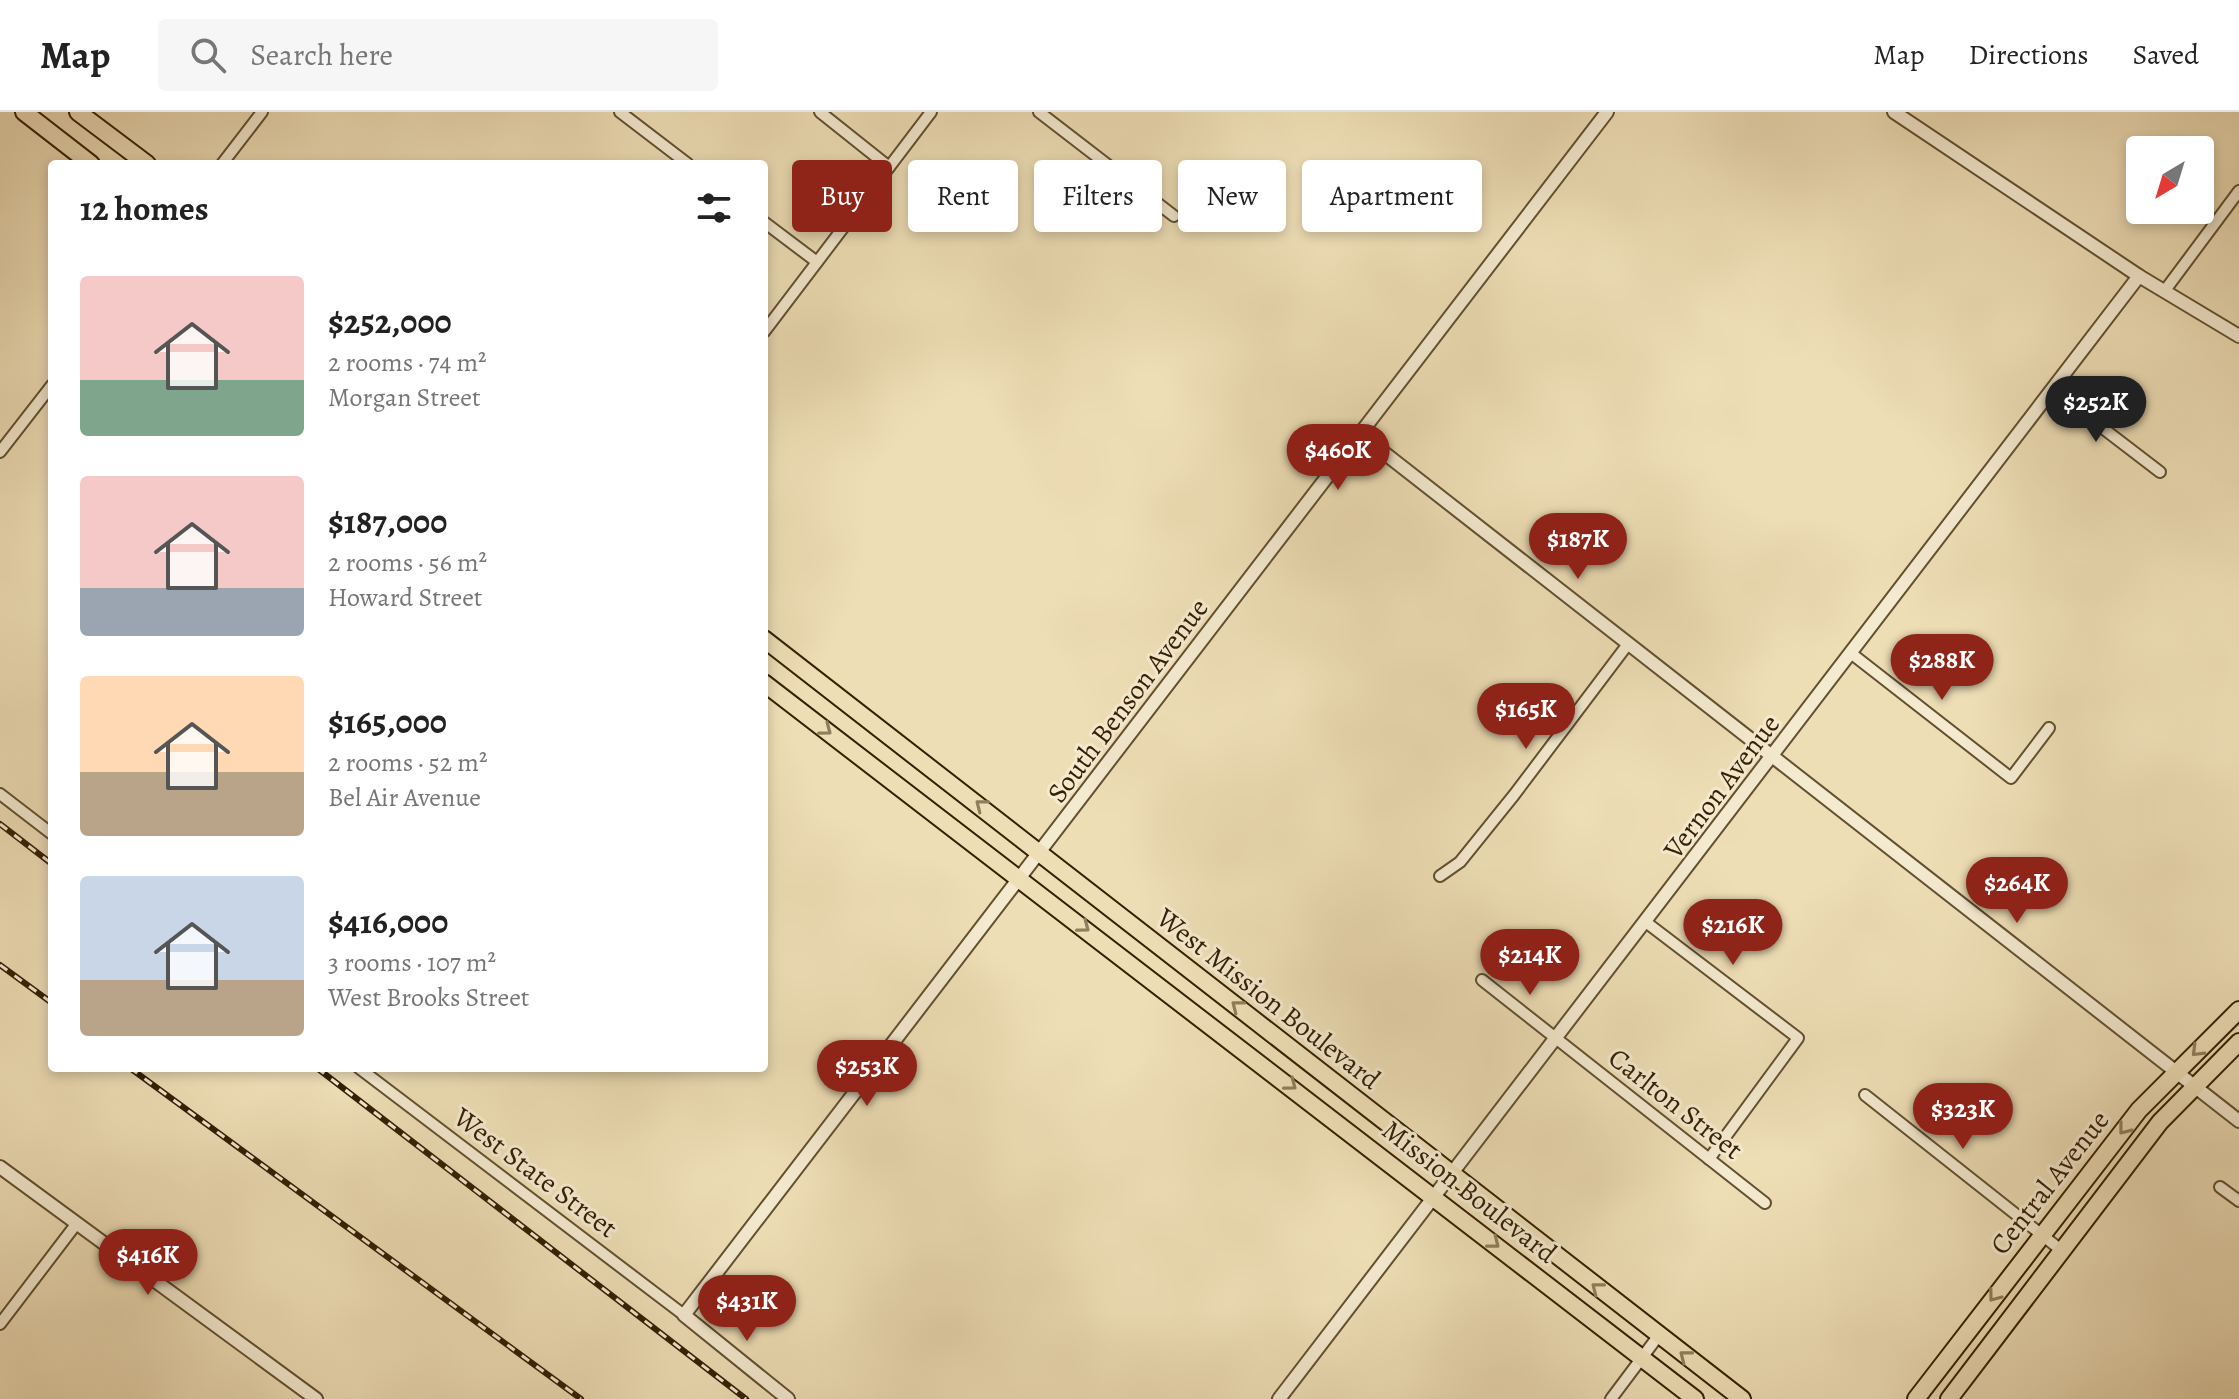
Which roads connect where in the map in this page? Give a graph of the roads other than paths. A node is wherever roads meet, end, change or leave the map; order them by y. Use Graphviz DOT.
graph roads {
  1 [pos="24,112"];
  2 [pos="78,112"];
  3 [pos="262,112"];
  4 [pos="620,112"];
  5 [pos="820,112"];
  6 [pos="931,112"];
  7 [pos="1039,112"];
  8 [pos="1607,112"];
  9 [pos="1894,112"];
  10 [pos="86,160"];
  11 [pos="142,160"];
  12 [pos="225,160"];
  13 [pos="683,160"];
  14 [pos="880,160"];
  15 [pos="892,163"];
  16 [pos="2239,191"];
  17 [pos="1174,216"];
  18 [pos="768,225"];
  19 [pos="840,232"];
  20 [pos="817,262"];
  21 [pos="2139,276"];
  22 [pos="2166,289"];
  23 [pos="768,327"];
  24 [pos="2239,336"];
  25 [pos="48,390"];
  26 [pos="2053,390"];
  27 [pos="1360,434"];
  28 [pos="0,452"];
  29 [pos="2160,472"];
  30 [pos="768,642"];
  31 [pos="1628,644"];
  32 [pos="1852,654"];
  33 [pos="768,686"];
  34 [pos="2049,728"];
  35 [pos="1774,757"];
  36 [pos="0,794"];
  37 [pos="48,831"];
  38 [pos="1042,853"];
  39 [pos="1440,876"];
  40 [pos="1022,880"];
  41 [pos="1647,923"];
  42 [pos="1482,980"];
  43 [pos="2239,1010"];
  44 [pos="1557,1041"];
  45 [pos="2239,1042"];
  46 [pos="2176,1071"];
  47 [pos="364,1072"];
  48 [pos="2196,1088"];
  49 [pos="1865,1095"];
  50 [pos="2239,1121"];
  51 [pos="1709,1159"];
  52 [pos="0,1167"];
  53 [pos="1452,1176"];
  54 [pos="2220,1187"];
  55 [pos="1433,1194"];
  56 [pos="2239,1201"];
  57 [pos="1765,1203"];
  58 [pos="77,1223"];
  59 [pos="2040,1233"];
  60 [pos="2061,1250"];
  61 [pos="684,1315"];
  62 [pos="0,1324"];
  63 [pos="1659,1335"];
  64 [pos="1641,1359"];
  65 [pos="316,1399"];
  66 [pos="788,1399"];
  67 [pos="1279,1399"];
  68 [pos="1611,1399"];
  69 [pos="1695,1399"];
  70 [pos="1742,1399"];
  71 [pos="1916,1399"];
  72 [pos="1949,1399"];
  1 -- 10 [label="main road"];
  2 -- 11 [label="main road"];
  3 -- 12 [label="street"];
  4 -- 13 [label="street"];
  5 -- 14 [label="street"];
  6 -- 15 [label="street"];
  7 -- 17 [label="street"];
  8 -- 27 [label="street, South Benson Avenue"];
  9 -- 21 [label="street"];
  16 -- 22 [label="street"];
  18 -- 20 [label="street"];
  19 -- 20 [label="street"];
  20 -- 23 [label="street"];
  21 -- 22 [label="street"];
  21 -- 26 [label="street, Vernon Avenue"];
  22 -- 24 [label="street"];
  25 -- 28 [label="street"];
  26 -- 29 [label="street"];
  26 -- 32 [label="street, Vernon Avenue"];
  27 -- 31 [label="street"];
  27 -- 38 [label="street, South Benson Avenue"];
  38 -- 30 [label="main road, West Mission Boulevard, one-way"];
  31 -- 35 [label="street"];
  31 -- 39 [label="street"];
  32 -- 34 [label="street"];
  32 -- 35 [label="street, Vernon Avenue"];
  33 -- 40 [label="main road, one-way"];
  35 -- 41 [label="street, Vernon Avenue"];
  35 -- 46 [label="street"];
  36 -- 37 [label="street"];
  38 -- 40 [label="street, South Benson Avenue"];
  53 -- 38 [label="main road, West Mission Boulevard, one-way"];
  40 -- 55 [label="main road, Mission Boulevard, one-way"];
  40 -- 61 [label="street, South Benson Avenue"];
  41 -- 44 [label="street, Vernon Avenue"];
  41 -- 51 [label="street"];
  42 -- 44 [label="street, Carlton Street"];
  43 -- 46 [label="main road, Central Avenue, one-way"];
  44 -- 51 [label="street, Carlton Street"];
  44 -- 53 [label="street, Vernon Avenue"];
  45 -- 48 [label="main road, Central Avenue"];
  46 -- 48 [label="street"];
  46 -- 59 [label="main road, Central Avenue, one-way"];
  47 -- 61 [label="street, West State Street"];
  48 -- 50 [label="street"];
  48 -- 60 [label="main road, Central Avenue"];
  49 -- 59 [label="street"];
  51 -- 57 [label="street, Carlton Street"];
  52 -- 58 [label="street"];
  53 -- 55 [label="street, Vernon Avenue"];
  63 -- 53 [label="main road, West Mission Boulevard, one-way"];
  54 -- 56 [label="street"];
  55 -- 64 [label="main road, Mission Boulevard, one-way"];
  55 -- 67 [label="street, Vernon Avenue"];
  58 -- 62 [label="street"];
  58 -- 65 [label="street"];
  59 -- 60 [label="street"];
  59 -- 71 [label="main road, Central Avenue, one-way"];
  60 -- 72 [label="main road, Central Avenue"];
  61 -- 66 [label="street"];
  63 -- 64 [label="street"];
  70 -- 63 [label="main road, West Mission Boulevard, one-way"];
  64 -- 68 [label="street"];
  64 -- 69 [label="main road, Mission Boulevard"];
}
